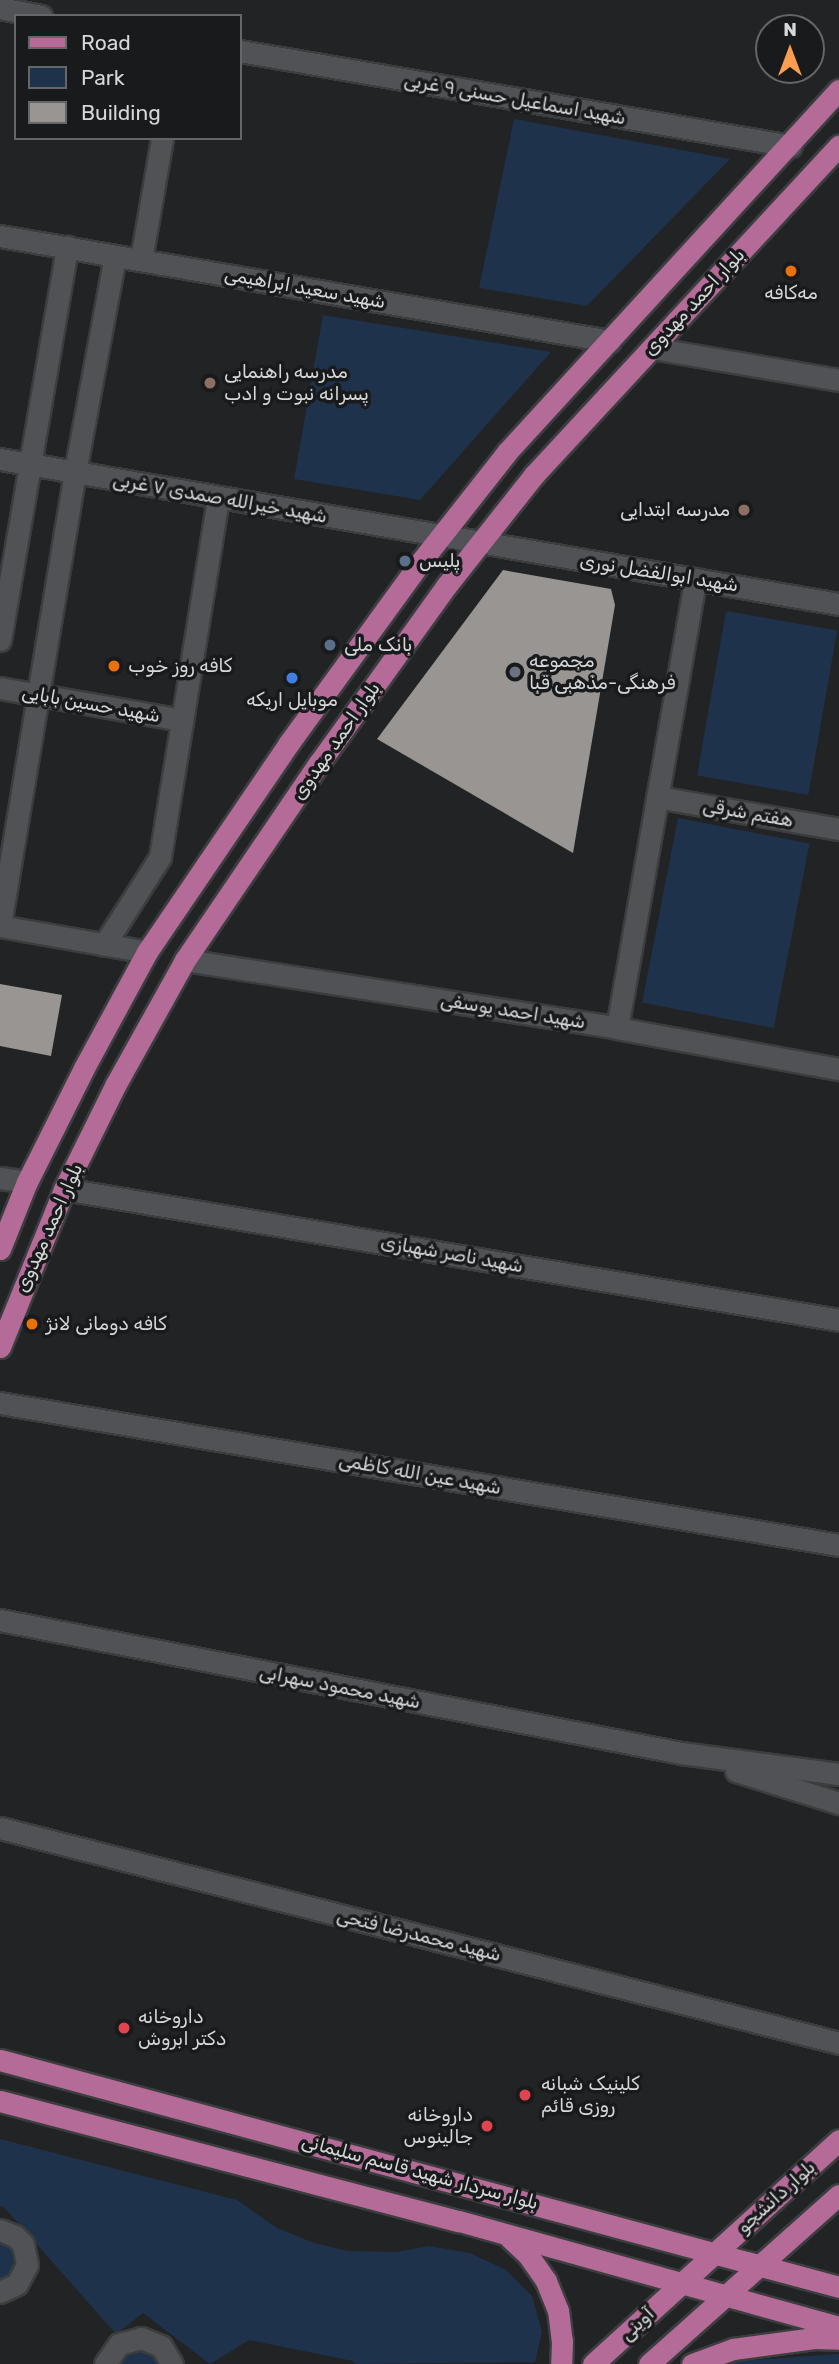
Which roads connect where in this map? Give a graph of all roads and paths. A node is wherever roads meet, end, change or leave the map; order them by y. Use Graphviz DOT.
graph roads {
  1 [pos="0,8"];
  2 [pos="31,14"];
  3 [pos="242,51"];
  4 [pos="839,90"];
  5 [pos="162,140"];
  6 [pos="790,146"];
  7 [pos="837,151"];
  8 [pos="0,236"];
  9 [pos="68,247"];
  10 [pos="114,256"];
  11 [pos="141,260"];
  12 [pos="610,341"];
  13 [pos="652,348"];
  14 [pos="839,380"];
  15 [pos="0,459"];
  16 [pos="29,464"];
  17 [pos="75,472"];
  18 [pos="218,498"];
  19 [pos="440,537"];
  20 [pos="479,544"];
  21 [pos="695,579"];
  22 [pos="839,604"];
  23 [pos="0,640"];
  24 [pos="0,688"];
  25 [pos="38,694"];
  26 [pos="182,720"];
  27 [pos="657,797"];
  28 [pos="839,829"];
  29 [pos="0,926"];
  30 [pos="104,945"];
  31 [pos="148,952"];
  32 [pos="185,960"];
  33 [pos="617,1028"];
  34 [pos="839,1069"];
  35 [pos="0,1178"];
  36 [pos="27,1182"];
  37 [pos="64,1189"];
  38 [pos="0,1249"];
  39 [pos="839,1320"];
  40 [pos="0,1347"];
  41 [pos="0,1402"];
  42 [pos="839,1545"];
  43 [pos="0,1620"];
  44 [pos="681,1753"];
  45 [pos="839,1774"];
  46 [pos="839,1803"];
  47 [pos="0,1828"];
  48 [pos="839,2043"];
  49 [pos="0,2060"];
  50 [pos="0,2101"];
  51 [pos="839,2140"];
  52 [pos="839,2195"];
  53 [pos="0,2230"];
  54 [pos="505,2234"];
  55 [pos="714,2253"];
  56 [pos="760,2266"];
  57 [pos="681,2283"];
  58 [pos="839,2287"];
  59 [pos="0,2292"];
  60 [pos="726,2296"];
  61 [pos="839,2327"];
  62 [pos="839,2339"];
  63 [pos="105,2364"];
  64 [pos="172,2364"];
  65 [pos="561,2364"];
  66 [pos="593,2364"];
  67 [pos="649,2364"];
  68 [pos="692,2364"];
  1 -- 2 [label="street"];
  3 -- 6 [label="street, شهید اسماعیل حسنی ۹ غربی"];
  4 -- 6 [label="main road, بلوار احمد مهدوی"];
  5 -- 11 [label="street"];
  6 -- 12 [label="main road, بلوار احمد مهدوی"];
  7 -- 13 [label="main road, بلوار احمد مهدوی"];
  8 -- 9 [label="street, شهید سعید ابراهیمی"];
  9 -- 10 [label="street, شهید سعید ابراهیمی"];
  9 -- 16 [label="street"];
  10 -- 11 [label="street, شهید سعید ابراهیمی"];
  10 -- 17 [label="street"];
  11 -- 12 [label="street, شهید سعید ابراهیمی"];
  12 -- 19 [label="main road, بلوار احمد مهدوی"];
  13 -- 14 [label="street"];
  13 -- 20 [label="main road, بلوار احمد مهدوی"];
  15 -- 16 [label="street, شهید خیرالله صمدی ۷ غربی"];
  16 -- 17 [label="street, شهید خیرالله صمدی ۷ غربی"];
  16 -- 23 [label="street"];
  17 -- 18 [label="street, شهید خیرالله صمدی ۷ غربی"];
  17 -- 25 [label="street"];
  18 -- 19 [label="street, شهید خیرالله صمدی ۷ غربی"];
  18 -- 26 [label="street"];
  19 -- 20 [label="street, شهید خیرالله صمدی ۷ غربی"];
  19 -- 31 [label="main road, بلوار احمد مهدوی"];
  20 -- 21 [label="street, شهید ابوالفضل نوری"];
  20 -- 32 [label="main road, بلوار احمد مهدوی"];
  21 -- 22 [label="street, شهید ابوالفضل نوری"];
  21 -- 27 [label="street"];
  24 -- 25 [label="street, شهید حسین بابایی"];
  25 -- 26 [label="street, شهید حسین بابایی"];
  25 -- 29 [label="street"];
  26 -- 30 [label="street"];
  27 -- 28 [label="street, هفتم شرقی"];
  27 -- 33 [label="street"];
  29 -- 30 [label="street"];
  30 -- 31 [label="street"];
  31 -- 32 [label="main road"];
  31 -- 36 [label="main road, بلوار احمد مهدوی"];
  32 -- 33 [label="street, شهید احمد یوسفی"];
  32 -- 37 [label="main road, بلوار احمد مهدوی"];
  33 -- 34 [label="street, شهید احمد یوسفی"];
  35 -- 36 [label="street"];
  36 -- 38 [label="main road, بلوار احمد مهدوی"];
  37 -- 39 [label="street, شهید ناصر شهبازی"];
  37 -- 40 [label="main road, بلوار احمد مهدوی"];
  41 -- 42 [label="street, شهید عین الله کاظمی"];
  43 -- 44 [label="street, شهید محمود سهرابی"];
  44 -- 45 [label="street, شهید محمود سهرابی"];
  44 -- 46 [label="street, شهید محمود سهرابی"];
  47 -- 48 [label="street, شهید محمدرضا فتحی"];
  49 -- 55 [label="main road, بلوار سردار شهید قاسم سلیمانی"];
  50 -- 54 [label="main road, بلوار سردار شهید قاسم سلیمانی"];
  51 -- 55 [label="main road, بلوار دانشجو"];
  52 -- 56 [label="main road"];
  53 -- 59 [label="street"];
  54 -- 57 [label="main road, بلوار سردار شهید قاسم سلیمانی"];
  54 -- 65 [label="main road"];
  55 -- 56 [label="main road, بلوار سردار شهید قاسم سلیمانی"];
  55 -- 57 [label="main road, بلوار دانشجو"];
  56 -- 58 [label="main road, بلوار سردار شهید قاسم سلیمانی"];
  56 -- 60 [label="main road, آوینی"];
  57 -- 60 [label="main road, بلوار سردار شهید قاسم سلیمانی"];
  57 -- 66 [label="main road, آوینی"];
  60 -- 61 [label="main road, بلوار سردار شهید قاسم سلیمانی"];
  60 -- 67 [label="main road, آوینی"];
  62 -- 68 [label="main road"];
  63 -- 64 [label="street"];
}
